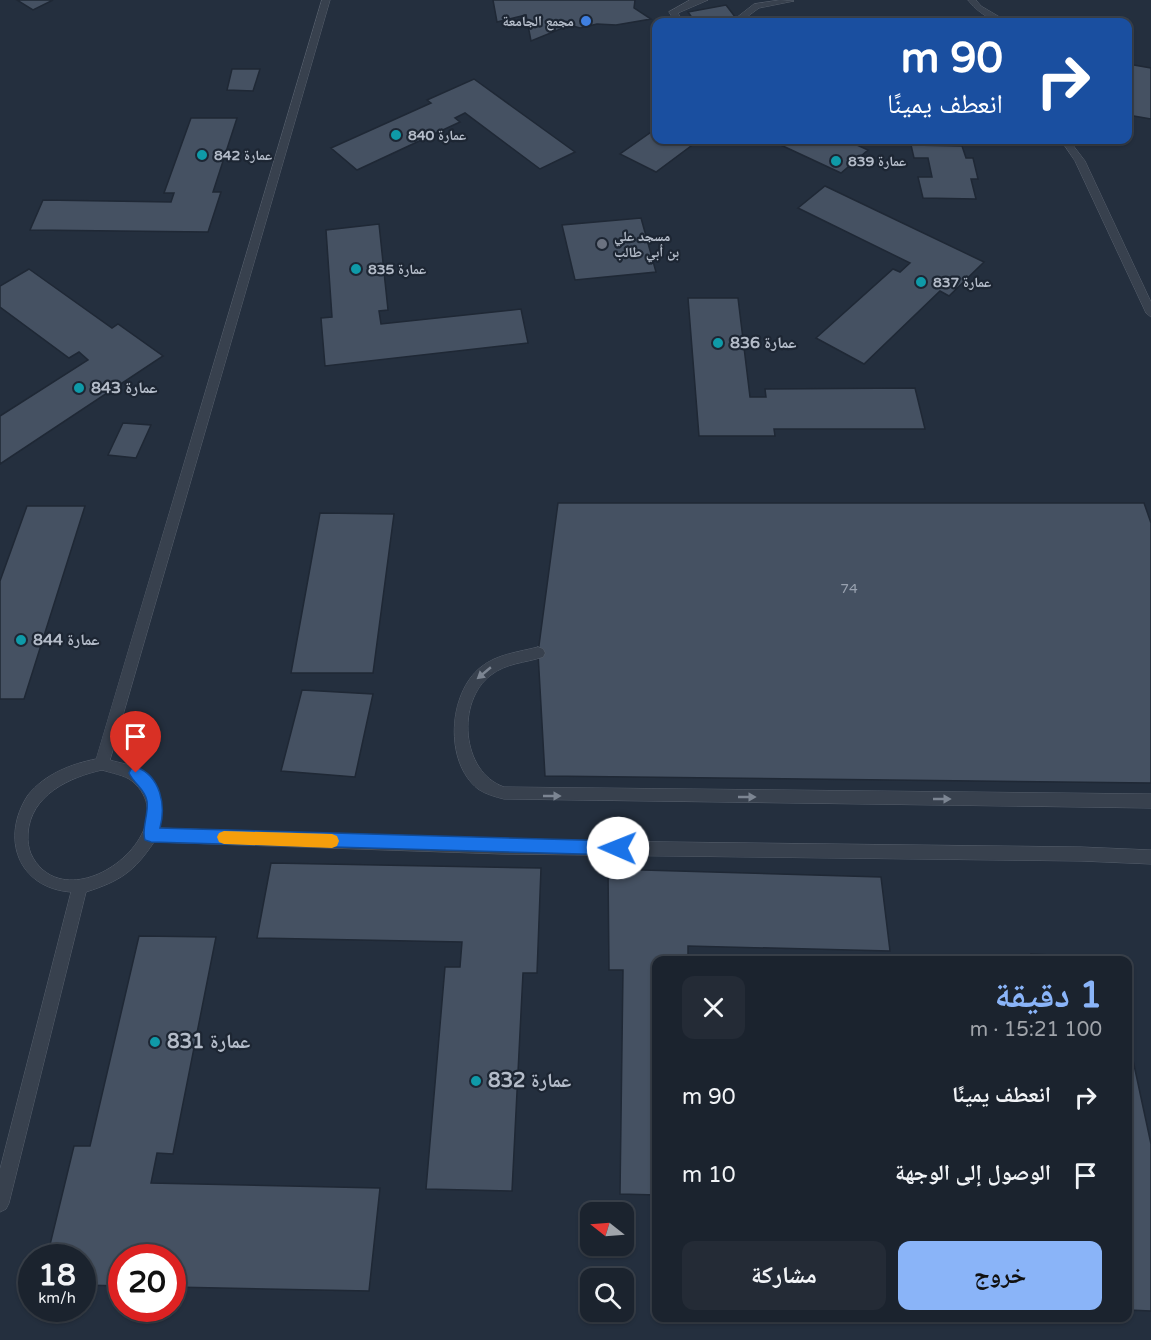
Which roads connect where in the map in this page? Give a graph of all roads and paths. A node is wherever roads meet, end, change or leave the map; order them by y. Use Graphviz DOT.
graph roads {
  1 [pos="326,0"];
  2 [pos="704,0"];
  3 [pos="972,0"];
  4 [pos="790,1"];
  5 [pos="677,18"];
  6 [pos="740,18"];
  7 [pos="997,18"];
  8 [pos="1068,144"];
  9 [pos="1151,313"];
  10 [pos="538,653"];
  11 [pos="102,764"];
  12 [pos="1151,801"];
  13 [pos="151,835"];
  14 [pos="1151,857"];
  15 [pos="80,886"];
  16 [pos="0,1203"];
  1 -- 11 [label="lane"];
  2 -- 5 [label="lane"];
  3 -- 7 [label="lane"];
  4 -- 6 [label="lane"];
  8 -- 9 [label="lane"];
  10 -- 12 [label="lane, one-way"];
  11 -- 13 [label="lane"];
  11 -- 15 [label="lane"];
  13 -- 14 [label="lane"];
  13 -- 15 [label="lane"];
  15 -- 16 [label="lane"];
}
